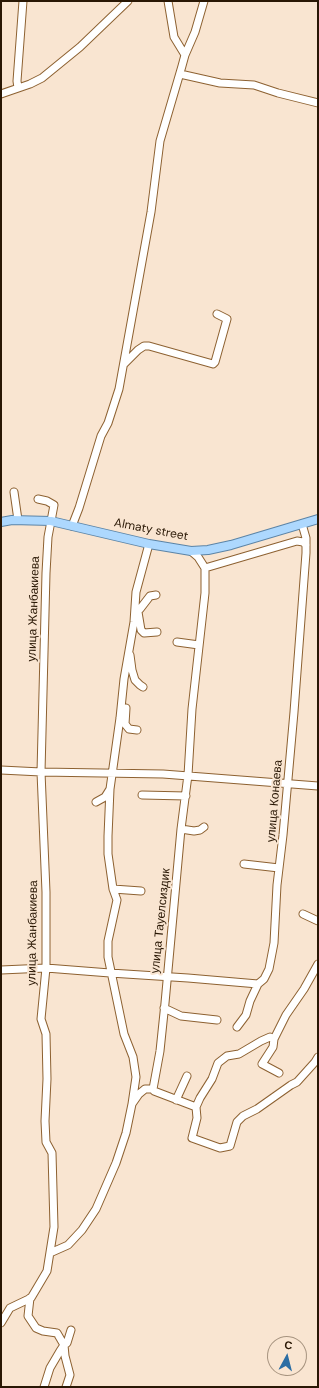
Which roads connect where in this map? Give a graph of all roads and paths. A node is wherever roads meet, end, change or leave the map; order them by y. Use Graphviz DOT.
graph roads {
  1 [pos="23,1"];
  2 [pos="128,1"];
  3 [pos="168,1"];
  4 [pos="204,1"];
  5 [pos="185,55"];
  6 [pos="180,74"];
  7 [pos="18,88"];
  8 [pos="1,94"];
  9 [pos="318,104"];
  10 [pos="217,314"];
  11 [pos="124,364"];
  12 [pos="14,492"];
  13 [pos="38,499"];
  14 [pos="318,519"];
  15 [pos="18,520"];
  16 [pos="51,521"];
  17 [pos="1,522"];
  18 [pos="302,524"];
  19 [pos="72,526"];
  20 [pos="149,544"];
  21 [pos="306,545"];
  22 [pos="191,551"];
  23 [pos="205,568"];
  24 [pos="156,595"];
  25 [pos="136,611"];
  26 [pos="157,632"];
  27 [pos="177,642"];
  28 [pos="130,643"];
  29 [pos="199,645"];
  30 [pos="143,686"];
  31 [pos="123,688"];
  32 [pos="137,730"];
  33 [pos="1,770"];
  34 [pos="42,772"];
  35 [pos="113,773"];
  36 [pos="188,775"];
  37 [pos="287,783"];
  38 [pos="318,786"];
  39 [pos="110,790"];
  40 [pos="142,795"];
  41 [pos="186,796"];
  42 [pos="96,802"];
  43 [pos="204,827"];
  44 [pos="181,829"];
  45 [pos="244,864"];
  46 [pos="279,868"];
  47 [pos="114,889"];
  48 [pos="141,891"];
  49 [pos="303,914"];
  50 [pos="318,921"];
  51 [pos="318,964"];
  52 [pos="46,968"];
  53 [pos="1,970"];
  54 [pos="110,973"];
  55 [pos="1,975"];
  56 [pos="166,977"];
  57 [pos="258,984"];
  58 [pos="164,1008"];
  59 [pos="217,1020"];
  60 [pos="237,1027"];
  61 [pos="274,1039"];
  62 [pos="318,1057"];
  63 [pos="280,1073"];
  64 [pos="187,1076"];
  65 [pos="136,1081"];
  66 [pos="153,1089"];
  67 [pos="145,1090"];
  68 [pos="176,1100"];
  69 [pos="132,1104"];
  70 [pos="196,1108"];
  71 [pos="50,1253"];
  72 [pos="30,1298"];
  73 [pos="1,1323"];
  74 [pos="71,1330"];
  75 [pos="64,1345"];
  76 [pos="44,1387"];
  77 [pos="66,1387"];
  1 -- 7 [label="street"];
  2 -- 7 [label="street"];
  3 -- 5 [label="street"];
  4 -- 5 [label="street"];
  5 -- 6 [label="street"];
  6 -- 9 [label="street"];
  6 -- 11 [label="street"];
  7 -- 8 [label="street"];
  10 -- 11 [label="street"];
  11 -- 19 [label="street"];
  12 -- 15 [label="street"];
  13 -- 16 [label="street, улица Жанбакиева"];
  14 -- 18 [label="main road, Almaty street"];
  15 -- 16 [label="main road, Almaty street"];
  15 -- 17 [label="main road, Almaty street"];
  16 -- 19 [label="main road, Almaty street"];
  16 -- 34 [label="street, улица Жанбакиева"];
  18 -- 21 [label="street, улица Конаева"];
  18 -- 22 [label="main road, Almaty street"];
  19 -- 20 [label="main road, Almaty street"];
  20 -- 22 [label="main road, Almaty street"];
  20 -- 25 [label="street"];
  21 -- 23 [label="street"];
  21 -- 37 [label="street, улица Конаева"];
  22 -- 23 [label="street"];
  23 -- 29 [label="street, улица Тауелсиздик"];
  24 -- 25 [label="street"];
  25 -- 26 [label="street"];
  25 -- 28 [label="street"];
  27 -- 29 [label="street"];
  28 -- 30 [label="street"];
  28 -- 31 [label="street"];
  29 -- 36 [label="street, улица Тауелсиздик"];
  31 -- 32 [label="street"];
  31 -- 35 [label="street"];
  33 -- 34 [label="street"];
  34 -- 35 [label="street"];
  34 -- 52 [label="street, улица Жанбакиева"];
  35 -- 36 [label="street"];
  35 -- 39 [label="street"];
  36 -- 37 [label="street"];
  36 -- 41 [label="street, улица Тауелсиздик"];
  37 -- 38 [label="street"];
  37 -- 46 [label="street, улица Конаева"];
  39 -- 42 [label="street"];
  39 -- 47 [label="street"];
  40 -- 41 [label="street"];
  41 -- 44 [label="street, улица Тауелсиздик"];
  43 -- 44 [label="street"];
  44 -- 56 [label="street, улица Тауелсиздик"];
  45 -- 46 [label="street"];
  46 -- 57 [label="street, улица Конаева"];
  47 -- 48 [label="street"];
  47 -- 54 [label="street"];
  49 -- 50 [label="street"];
  51 -- 61 [label="street"];
  52 -- 53 [label="street"];
  52 -- 54 [label="street"];
  52 -- 71 [label="street, улица Жанбакиева"];
  53 -- 55 [label="street"];
  54 -- 56 [label="street"];
  54 -- 65 [label="street"];
  56 -- 57 [label="street"];
  56 -- 58 [label="street, улица Тауелсиздик"];
  57 -- 60 [label="street, улица Конаева"];
  58 -- 59 [label="street"];
  58 -- 66 [label="street, улица Тауелсиздик"];
  61 -- 63 [label="street"];
  61 -- 70 [label="street"];
  62 -- 70 [label="street"];
  64 -- 68 [label="street"];
  65 -- 67 [label="street"];
  65 -- 69 [label="street"];
  66 -- 67 [label="street"];
  66 -- 68 [label="street"];
  67 -- 69 [label="street"];
  68 -- 70 [label="street"];
  69 -- 71 [label="street"];
  71 -- 72 [label="street, улица Жанбакиева"];
  72 -- 73 [label="street"];
  72 -- 75 [label="street"];
  74 -- 75 [label="street"];
  75 -- 76 [label="street"];
  75 -- 77 [label="street"];
}
